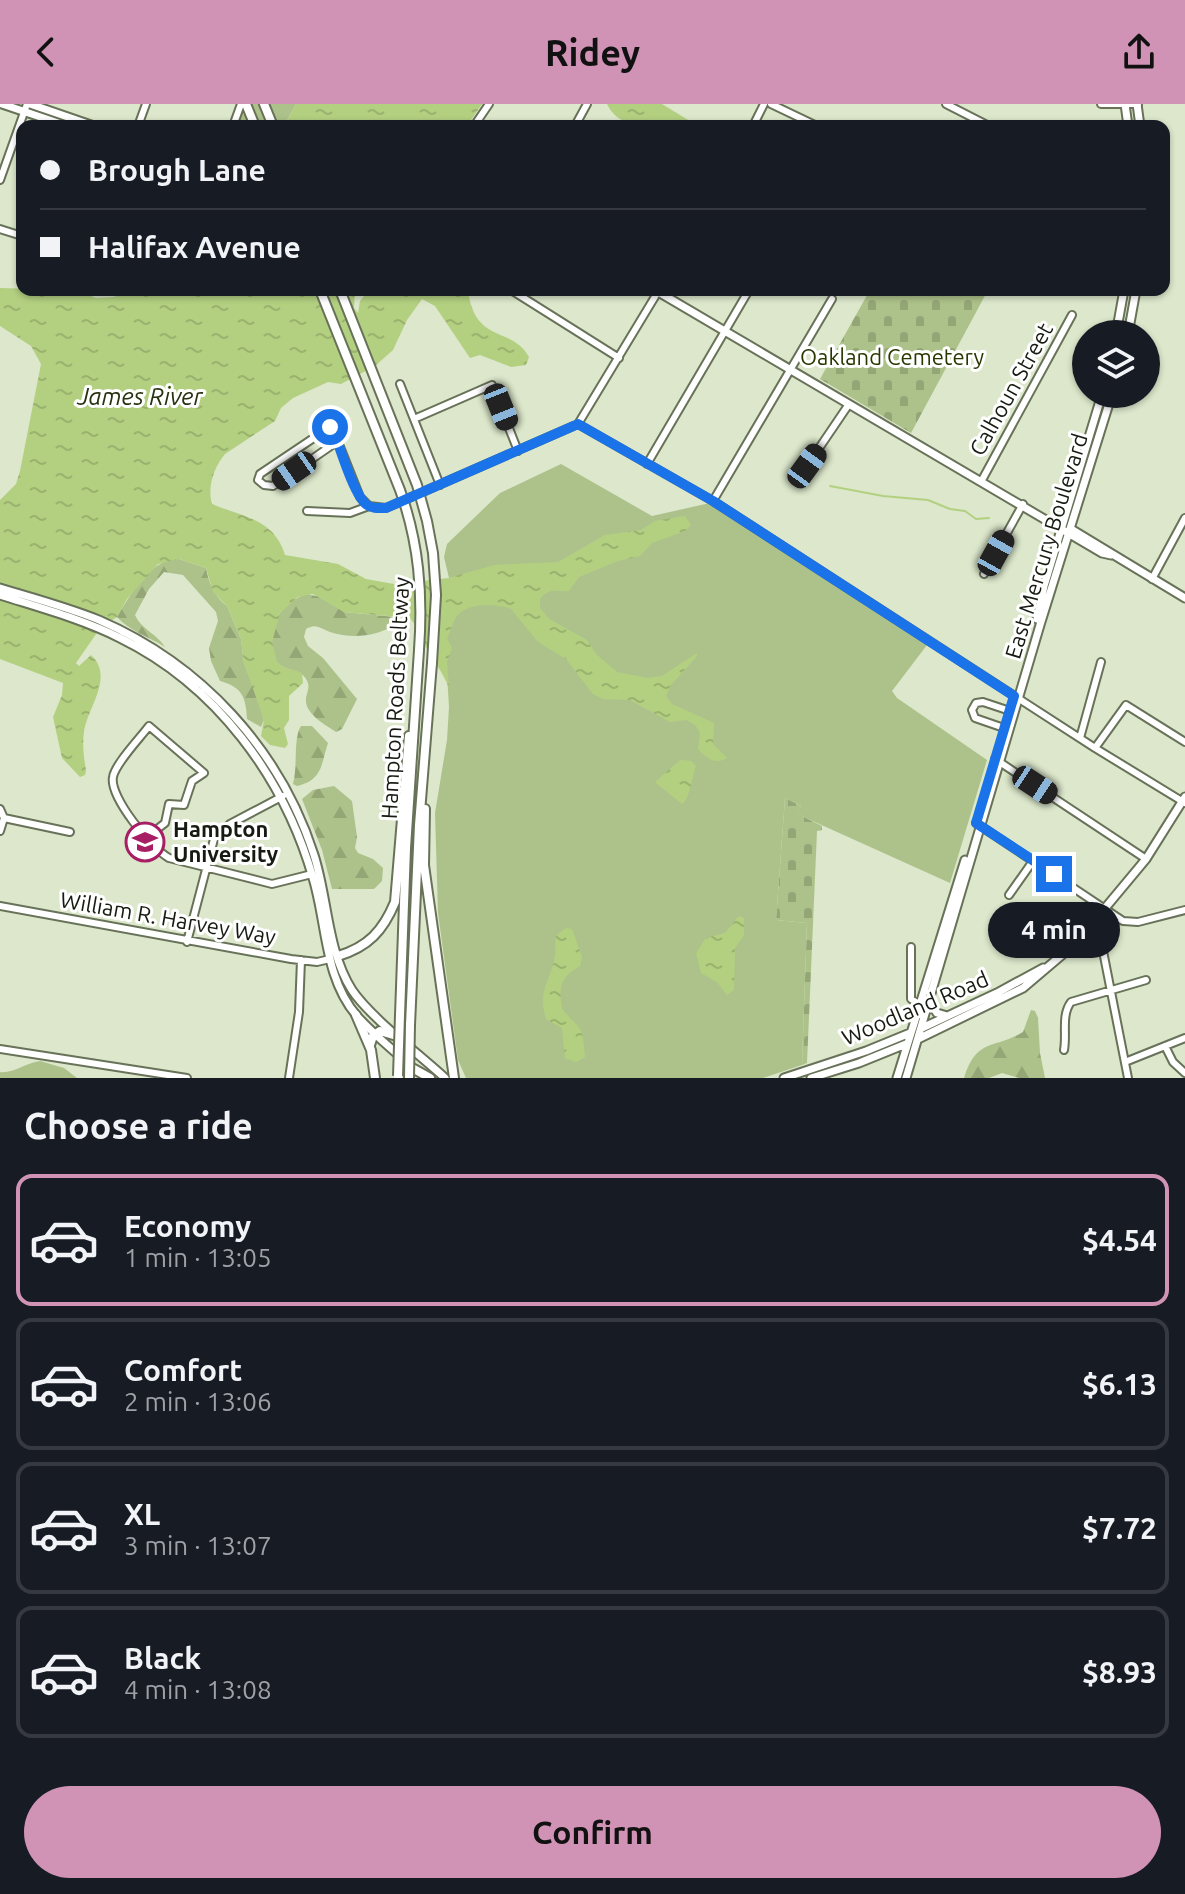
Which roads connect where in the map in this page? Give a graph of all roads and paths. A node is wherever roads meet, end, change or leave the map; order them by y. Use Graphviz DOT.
graph roads {
  1 [pos="2,104"];
  2 [pos="771,104"];
  3 [pos="946,104"];
  4 [pos="1101,104"];
  5 [pos="1138,104"];
  6 [pos="1125,105"];
  7 [pos="27,107"];
  8 [pos="54,120"];
  9 [pos="70,120"];
  10 [pos="804,120"];
  11 [pos="977,120"];
  12 [pos="16,137"];
  13 [pos="0,180"];
  14 [pos="322,296"];
  15 [pos="342,296"];
  16 [pos="521,296"];
  17 [pos="654,296"];
  18 [pos="666,296"];
  19 [pos="745,296"];
  20 [pos="1129,296"];
  21 [pos="1131,296"];
  22 [pos="832,299"];
  23 [pos="1072,315"];
  24 [pos="1121,320"];
  25 [pos="1129,320"];
  26 [pos="725,331"];
  27 [pos="619,358"];
  28 [pos="790,369"];
  29 [pos="400,384"];
  30 [pos="849,404"];
  31 [pos="1098,408"];
  32 [pos="1108,408"];
  33 [pos="414,419"];
  34 [pos="578,424"];
  35 [pos="338,441"];
  36 [pos="518,451"];
  37 [pos="647,464"];
  38 [pos="807,466"];
  39 [pos="982,480"];
  40 [pos="440,485"];
  41 [pos="713,501"];
  42 [pos="1023,504"];
  43 [pos="369,506"];
  44 [pos="307,511"];
  45 [pos="1185,518"];
  46 [pos="1062,526"];
  47 [pos="1071,531"];
  48 [pos="984,574"];
  49 [pos="1152,579"];
  50 [pos="0,588"];
  51 [pos="0,595"];
  52 [pos="1185,598"];
  53 [pos="121,634"];
  54 [pos="1101,662"];
  55 [pos="1016,697"];
  56 [pos="1010,711"];
  57 [pos="415,712"];
  58 [pos="1004,728"];
  59 [pos="1080,738"];
  60 [pos="1185,742"];
  61 [pos="1095,748"];
  62 [pos="997,760"];
  63 [pos="423,761"];
  64 [pos="284,796"];
  65 [pos="1184,801"];
  66 [pos="0,809"];
  67 [pos="4,818"];
  68 [pos="978,825"];
  69 [pos="0,831"];
  70 [pos="70,832"];
  71 [pos="147,837"];
  72 [pos="1146,859"];
  73 [pos="1033,861"];
  74 [pos="205,868"];
  75 [pos="312,874"];
  76 [pos="1009,895"];
  77 [pos="0,906"];
  78 [pos="1105,908"];
  79 [pos="1185,910"];
  80 [pos="1090,926"];
  81 [pos="187,942"];
  82 [pos="911,947"];
  83 [pos="334,958"];
  84 [pos="301,960"];
  85 [pos="1146,980"];
  86 [pos="1110,990"];
  87 [pos="998,997"];
  88 [pos="929,1001"];
  89 [pos="919,1004"];
  90 [pos="356,1015"];
  91 [pos="947,1016"];
  92 [pos="921,1028"];
  93 [pos="375,1033"];
  94 [pos="909,1033"];
  95 [pos="400,1037"];
  96 [pos="1185,1038"];
  97 [pos="918,1039"];
  98 [pos="906,1044"];
  99 [pos="1165,1046"];
  100 [pos="0,1049"];
  101 [pos="371,1050"];
  102 [pos="1064,1050"];
  103 [pos="881,1055"];
  104 [pos="1125,1062"];
  105 [pos="414,1069"];
  106 [pos="1185,1073"];
  107 [pos="898,1075"];
  108 [pos="450,1076"];
  109 [pos="398,1077"];
  110 [pos="187,1078"];
  111 [pos="289,1078"];
  112 [pos="375,1078"];
  113 [pos="409,1078"];
  114 [pos="427,1078"];
  115 [pos="784,1078"];
  116 [pos="811,1078"];
  117 [pos="906,1078"];
  118 [pos="1128,1078"];
  1 -- 7 [label="main road"];
  2 -- 10 [label="street"];
  3 -- 11 [label="street"];
  4 -- 6 [label="street"];
  5 -- 6 [label="street"];
  7 -- 8 [label="main road"];
  7 -- 9 [label="main road"];
  12 -- 13 [label="street"];
  14 -- 57 [label="highway, Hampton Roads Beltway, bridge"];
  15 -- 63 [label="highway, Hampton Roads Beltway, bridge"];
  16 -- 27 [label="street"];
  17 -- 27 [label="street"];
  18 -- 26 [label="main road"];
  19 -- 26 [label="street"];
  20 -- 24 [label="main road"];
  21 -- 25 [label="main road"];
  22 -- 28 [label="street"];
  23 -- 39 [label="street, Calhoun Street"];
  26 -- 28 [label="main road"];
  26 -- 37 [label="street"];
  27 -- 34 [label="street"];
  28 -- 30 [label="main road"];
  28 -- 41 [label="street"];
  29 -- 33 [label="street"];
  30 -- 38 [label="street"];
  30 -- 39 [label="main road"];
  31 -- 46 [label="main road, East Mercury Boulevard"];
  32 -- 47 [label="main road, East Mercury Boulevard"];
  33 -- 36 [label="street"];
  33 -- 40 [label="street"];
  34 -- 36 [label="street"];
  34 -- 37 [label="street"];
  35 -- 35 [label="street"];
  35 -- 43 [label="street"];
  36 -- 40 [label="street"];
  37 -- 41 [label="street"];
  39 -- 42 [label="main road"];
  40 -- 43 [label="street"];
  41 -- 55 [label="street"];
  42 -- 46 [label="main road"];
  42 -- 48 [label="street"];
  43 -- 44 [label="street"];
  45 -- 49 [label="street"];
  46 -- 47 [label="main road"];
  46 -- 55 [label="main road, East Mercury Boulevard"];
  47 -- 49 [label="main road"];
  47 -- 55 [label="main road, East Mercury Boulevard"];
  49 -- 52 [label="main road"];
  50 -- 53 [label="main road"];
  51 -- 53 [label="main road"];
  53 -- 64 [label="main road"];
  54 -- 59 [label="street"];
  55 -- 56 [label="main road, East Mercury Boulevard"];
  55 -- 59 [label="street"];
  55 -- 62 [label="main road, East Mercury Boulevard"];
  56 -- 58 [label="main road, East Mercury Boulevard"];
  56 -- 58 [label="street"];
  57 -- 83 [label="highway"];
  57 -- 109 [label="highway, Hampton Roads Beltway, bridge"];
  58 -- 62 [label="main road, East Mercury Boulevard"];
  59 -- 61 [label="street"];
  60 -- 61 [label="street"];
  61 -- 65 [label="street"];
  62 -- 68 [label="main road, East Mercury Boulevard"];
  62 -- 72 [label="street"];
  63 -- 108 [label="highway"];
  63 -- 113 [label="highway, Hampton Roads Beltway, bridge"];
  64 -- 74 [label="street"];
  64 -- 75 [label="main road"];
  64 -- 83 [label="main road"];
  65 -- 72 [label="main road, Woodland Road"];
  66 -- 67 [label="street"];
  67 -- 69 [label="street"];
  67 -- 70 [label="street"];
  68 -- 73 [label="street"];
  68 -- 88 [label="main road, East Mercury Boulevard"];
  68 -- 89 [label="main road, East Mercury Boulevard"];
  71 -- 71 [label="street"];
  71 -- 74 [label="street"];
  72 -- 78 [label="main road, Woodland Road"];
  73 -- 76 [label="street"];
  73 -- 78 [label="street"];
  74 -- 75 [label="street"];
  74 -- 81 [label="street"];
  75 -- 83 [label="main road"];
  77 -- 81 [label="street, William R. Harvey Way"];
  78 -- 79 [label="street"];
  78 -- 80 [label="main road, Woodland Road"];
  80 -- 86 [label="street"];
  80 -- 87 [label="main road, Woodland Road"];
  81 -- 84 [label="street, William R. Harvey Way"];
  82 -- 89 [label="street"];
  83 -- 84 [label="street, William R. Harvey Way"];
  83 -- 90 [label="main road"];
  83 -- 95 [label="main road"];
  84 -- 111 [label="street"];
  85 -- 86 [label="street"];
  86 -- 102 [label="street"];
  86 -- 104 [label="street"];
  87 -- 91 [label="main road, Woodland Road"];
  87 -- 97 [label="main road, Woodland Road"];
  88 -- 91 [label="main road"];
  88 -- 92 [label="main road, East Mercury Boulevard"];
  89 -- 94 [label="main road, East Mercury Boulevard"];
  90 -- 93 [label="main road"];
  90 -- 101 [label="highway"];
  91 -- 92 [label="main road, Woodland Road"];
  92 -- 94 [label="main road, Woodland Road"];
  92 -- 97 [label="main road, East Mercury Boulevard"];
  93 -- 95 [label="highway"];
  93 -- 101 [label="highway"];
  93 -- 105 [label="main road"];
  94 -- 98 [label="main road, East Mercury Boulevard"];
  94 -- 115 [label="main road, Woodland Road"];
  95 -- 108 [label="main road"];
  96 -- 99 [label="street"];
  97 -- 98 [label="main road, Woodland Road"];
  97 -- 117 [label="main road, East Mercury Boulevard"];
  98 -- 103 [label="main road, Woodland Road"];
  98 -- 107 [label="main road, East Mercury Boulevard"];
  99 -- 104 [label="street"];
  99 -- 106 [label="street"];
  100 -- 110 [label="street"];
  101 -- 112 [label="highway"];
  103 -- 107 [label="main road"];
  103 -- 116 [label="main road, Woodland Road"];
  104 -- 118 [label="street"];
  105 -- 114 [label="highway"];
}
